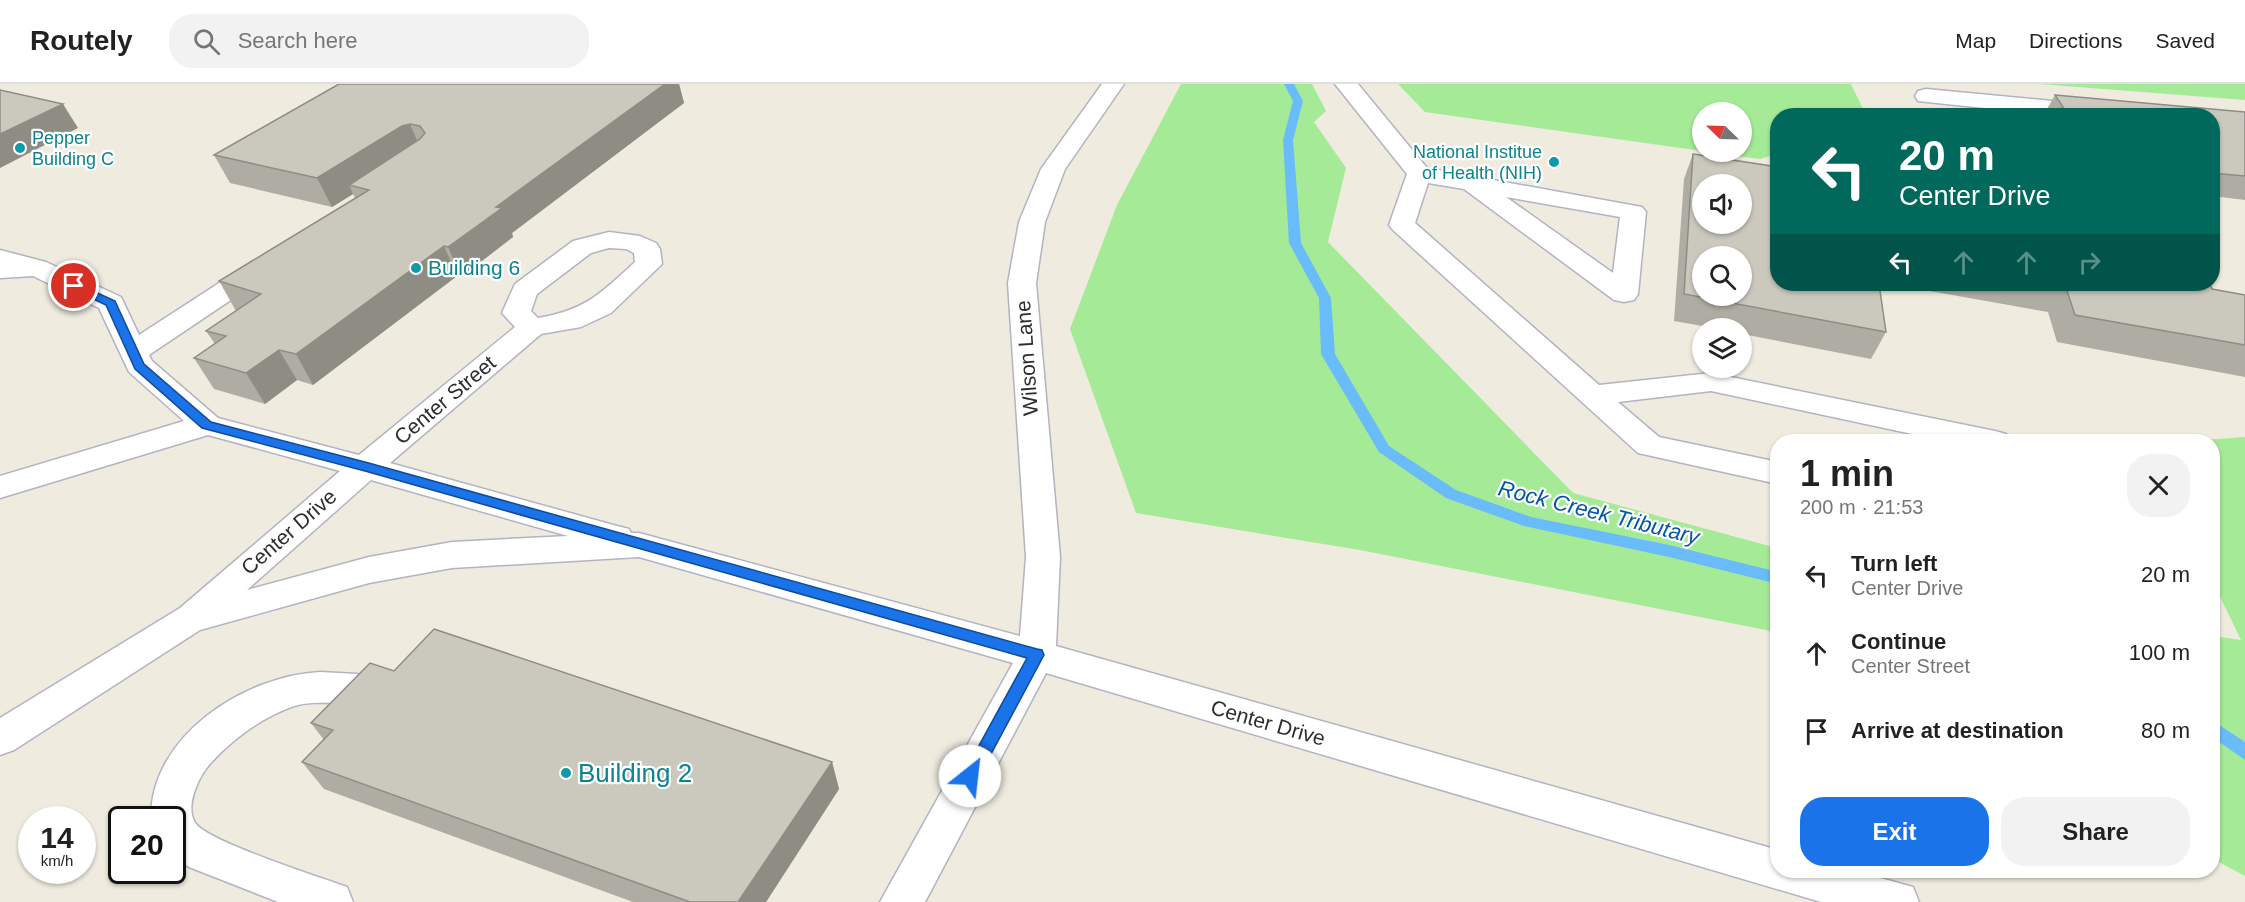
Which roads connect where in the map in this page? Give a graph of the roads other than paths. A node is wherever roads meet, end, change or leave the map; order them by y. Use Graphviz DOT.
graph roads {
  1 [pos="1113,84"];
  2 [pos="1346,84"];
  3 [pos="1926,96"];
  4 [pos="2053,108"];
  5 [pos="1419,174"];
  6 [pos="1471,183"];
  7 [pos="283,253"];
  8 [pos="0,258"];
  9 [pos="37,268"];
  10 [pos="0,270"];
  11 [pos="532,327"];
  12 [pos="133,352"];
  13 [pos="1592,395"];
  14 [pos="207,425"];
  15 [pos="1961,434"];
  16 [pos="365,466"];
  17 [pos="1770,471"];
  18 [pos="0,487"];
  19 [pos="639,545"];
  20 [pos="189,619"];
  21 [pos="1037,655"];
  22 [pos="357,689"];
  23 [pos="0,738"];
  24 [pos="172,806"];
  25 [pos="186,841"];
  26 [pos="1798,889"];
  27 [pos="331,902"];
  28 [pos="902,902"];
  29 [pos="1898,902"];
  1 -- 21 [label="street, Wilson Lane"];
  2 -- 5 [label="street"];
  3 -- 4 [label="street"];
  5 -- 6 [label="street"];
  5 -- 13 [label="street"];
  6 -- 6 [label="street"];
  7 -- 12 [label="street"];
  8 -- 9 [label="street"];
  9 -- 10 [label="street"];
  9 -- 12 [label="street"];
  11 -- 16 [label="street, Center Street"];
  12 -- 14 [label="street"];
  13 -- 15 [label="street"];
  13 -- 17 [label="street"];
  14 -- 16 [label="street"];
  14 -- 18 [label="street"];
  16 -- 19 [label="street, Center Drive"];
  16 -- 20 [label="street, Center Drive"];
  19 -- 20 [label="street, Center Drive"];
  19 -- 21 [label="street, Center Drive"];
  20 -- 23 [label="street, Center Drive"];
  21 -- 26 [label="street, Center Drive"];
  21 -- 28 [label="street"];
  22 -- 24 [label="street"];
  25 -- 27 [label="street"];
  26 -- 29 [label="street, Center Drive"];
}
